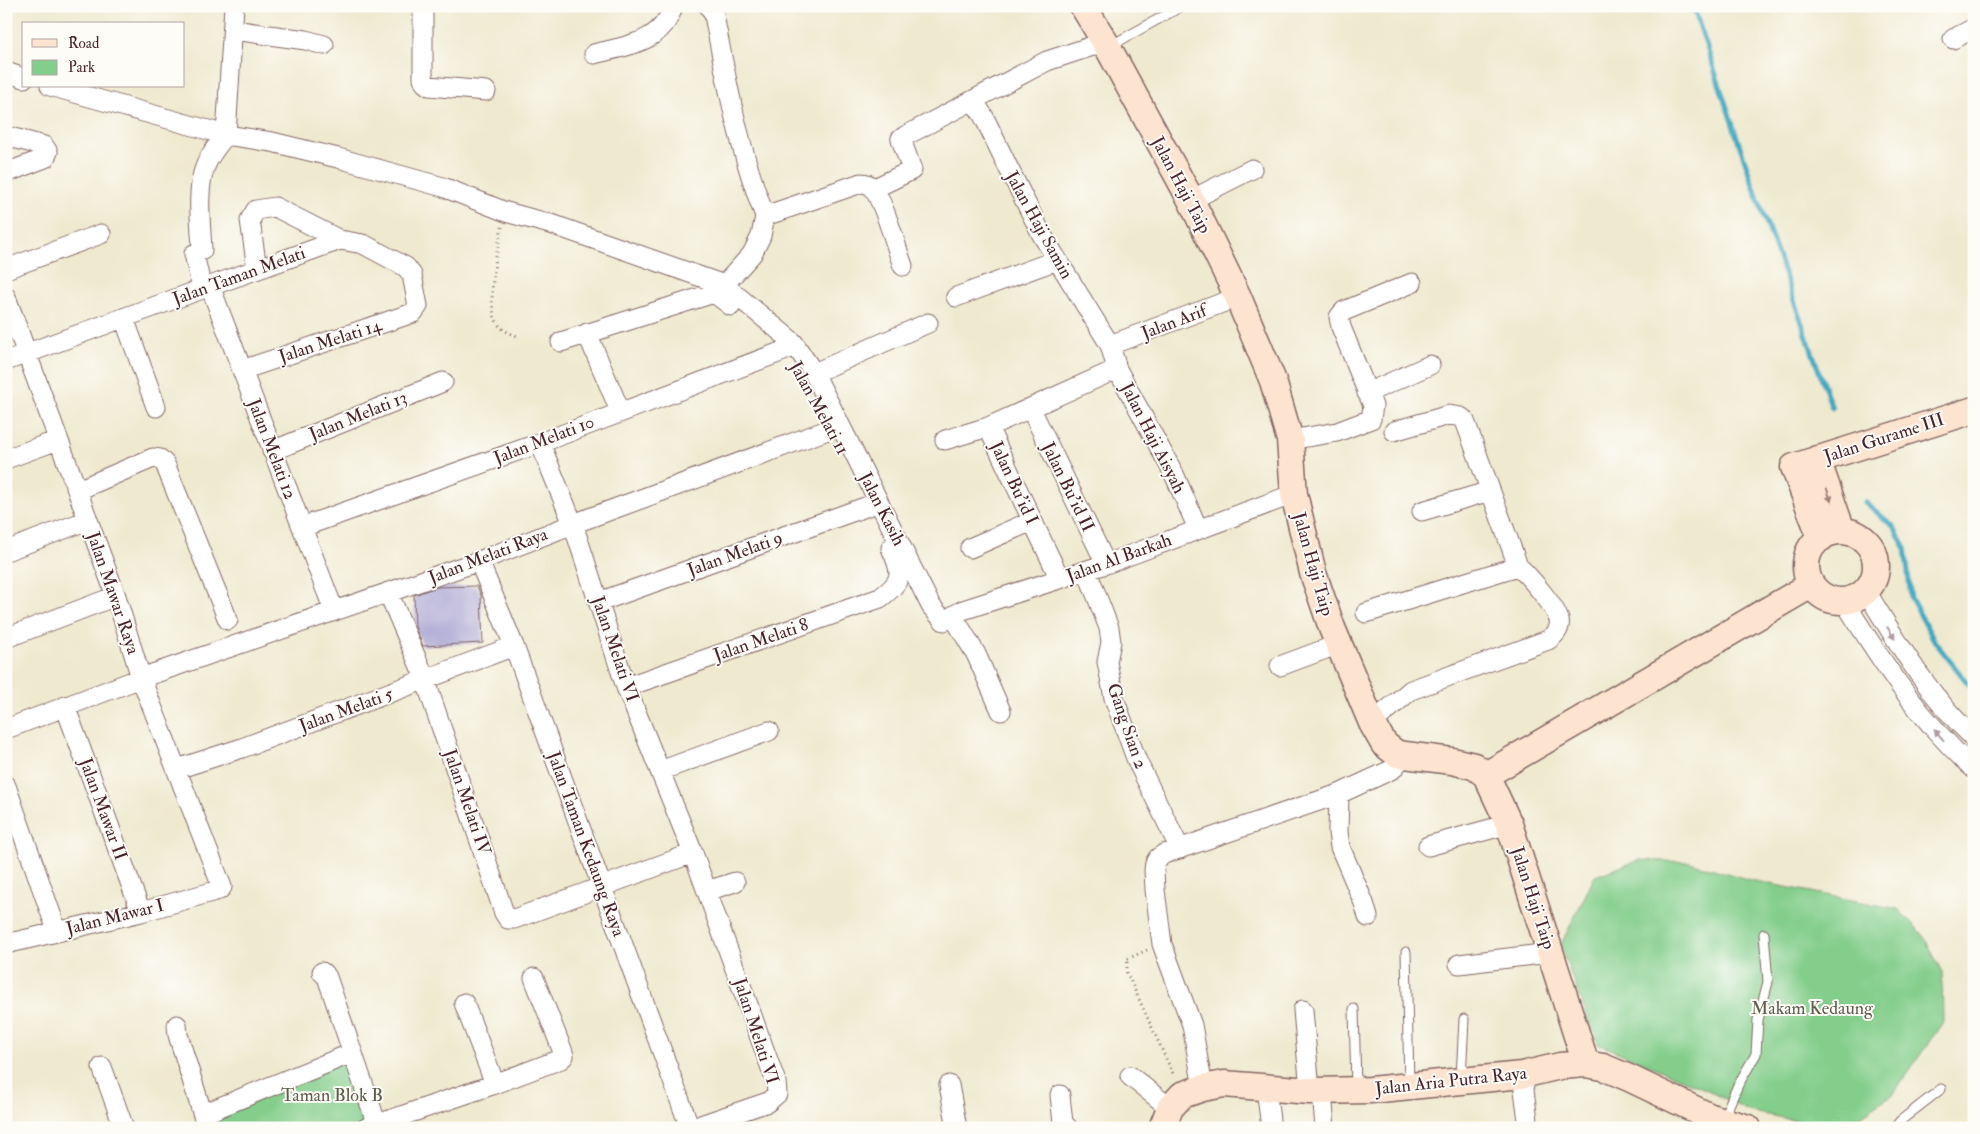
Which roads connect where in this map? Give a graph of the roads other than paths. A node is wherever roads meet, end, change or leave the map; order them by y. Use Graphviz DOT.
graph roads {
  1 [pos="234,6"];
  2 [pos="422,6"];
  3 [pos="673,6"];
  4 [pos="709,6"];
  5 [pos="1083,6"];
  6 [pos="1182,6"];
  7 [pos="1974,28"];
  8 [pos="232,30"];
  9 [pos="1953,39"];
  10 [pos="324,45"];
  11 [pos="1106,45"];
  12 [pos="594,54"];
  13 [pos="6,72"];
  14 [pos="22,77"];
  15 [pos="57,88"];
  16 [pos="486,91"];
  17 [pos="974,101"];
  18 [pos="226,134"];
  19 [pos="6,136"];
  20 [pos="1252,169"];
  21 [pos="6,173"];
  22 [pos="874,189"];
  23 [pos="1191,200"];
  24 [pos="765,216"];
  25 [pos="101,234"];
  26 [pos="340,240"];
  27 [pos="1057,260"];
  28 [pos="903,266"];
  29 [pos="6,269"];
  30 [pos="257,269"];
  31 [pos="1412,283"];
  32 [pos="724,285"];
  33 [pos="206,287"];
  34 [pos="6,297"];
  35 [pos="956,297"];
  36 [pos="1238,297"];
  37 [pos="124,318"];
  38 [pos="928,323"];
  39 [pos="587,333"];
  40 [pos="561,342"];
  41 [pos="1110,346"];
  42 [pos="786,350"];
  43 [pos="28,353"];
  44 [pos="6,361"];
  45 [pos="1430,365"];
  46 [pos="1117,369"];
  47 [pos="242,370"];
  48 [pos="814,373"];
  49 [pos="443,382"];
  50 [pos="1367,392"];
  51 [pos="156,407"];
  52 [pos="1031,409"];
  53 [pos="1974,410"];
  54 [pos="620,412"];
  55 [pos="988,427"];
  56 [pos="833,428"];
  57 [pos="1394,431"];
  58 [pos="58,440"];
  59 [pos="945,440"];
  60 [pos="1290,440"];
  61 [pos="540,443"];
  62 [pos="272,450"];
  63 [pos="6,459"];
  64 [pos="78,490"];
  65 [pos="1490,491"];
  66 [pos="1294,494"];
  67 [pos="871,505"];
  68 [pos="1422,510"];
  69 [pos="88,520"];
  70 [pos="1032,521"];
  71 [pos="573,524"];
  72 [pos="302,527"];
  73 [pos="1198,529"];
  74 [pos="1831,534"];
  75 [pos="970,548"];
  76 [pos="6,551"];
  77 [pos="479,561"];
  78 [pos="1106,564"];
  79 [pos="1518,566"];
  80 [pos="1087,571"];
  81 [pos="1060,579"];
  82 [pos="1811,585"];
  83 [pos="894,588"];
  84 [pos="388,592"];
  85 [pos="116,596"];
  86 [pos="1855,596"];
  87 [pos="599,602"];
  88 [pos="334,611"];
  89 [pos="1366,613"];
  90 [pos="949,618"];
  91 [pos="228,620"];
  92 [pos="6,638"];
  93 [pos="1339,644"];
  94 [pos="514,646"];
  95 [pos="1280,666"];
  96 [pos="141,678"];
  97 [pos="425,681"];
  98 [pos="626,687"];
  99 [pos="65,706"];
  100 [pos="1001,711"];
  101 [pos="1372,723"];
  102 [pos="6,730"];
  103 [pos="769,731"];
  104 [pos="1974,738"];
  105 [pos="1404,755"];
  106 [pos="177,769"];
  107 [pos="1974,769"];
  108 [pos="660,771"];
  109 [pos="1486,775"];
  110 [pos="6,786"];
  111 [pos="1339,794"];
  112 [pos="1509,824"];
  113 [pos="1428,846"];
  114 [pos="1180,849"];
  115 [pos="693,853"];
  116 [pos="735,882"];
  117 [pos="222,887"];
  118 [pos="603,887"];
  119 [pos="707,890"];
  120 [pos="141,912"];
  121 [pos="1368,917"];
  122 [pos="57,931"];
  123 [pos="1764,934"];
  124 [pos="6,944"];
  125 [pos="1406,952"];
  126 [pos="1550,953"];
  127 [pos="1460,964"];
  128 [pos="322,972"];
  129 [pos="534,978"];
  130 [pos="464,1002"];
  131 [pos="1354,1009"];
  132 [pos="1303,1010"];
  133 [pos="1464,1019"];
  134 [pos="177,1025"];
  135 [pos="352,1053"];
  136 [pos="1586,1064"];
  137 [pos="102,1067"];
  138 [pos="1522,1075"];
  139 [pos="1130,1076"];
  140 [pos="1461,1081"];
  141 [pos="495,1084"];
  142 [pos="949,1085"];
  143 [pos="1409,1086"];
  144 [pos="1266,1088"];
  145 [pos="1941,1089"];
  146 [pos="1356,1090"];
  147 [pos="1316,1092"];
  148 [pos="1060,1095"];
  149 [pos="1179,1105"];
  150 [pos="205,1121"];
  151 [pos="1715,1122"];
  152 [pos="373,1126"];
  153 [pos="124,1128"];
  154 [pos="691,1128"];
  155 [pos="957,1128"];
  156 [pos="1068,1128"];
  157 [pos="1271,1128"];
  158 [pos="1326,1128"];
  159 [pos="1529,1128"];
  160 [pos="1748,1128"];
  161 [pos="1895,1128"];
  1 -- 8 [label="street"];
  2 -- 16 [label="street"];
  3 -- 12 [label="street"];
  4 -- 24 [label="street"];
  5 -- 11 [label="street, Jalan Haji Taip"];
  6 -- 11 [label="lane"];
  7 -- 9 [label="street"];
  8 -- 10 [label="street"];
  8 -- 18 [label="street"];
  11 -- 17 [label="street"];
  11 -- 23 [label="street, Jalan Haji Taip"];
  13 -- 14 [label="street"];
  15 -- 18 [label="street"];
  17 -- 22 [label="street"];
  17 -- 27 [label="street, Jalan Haji Samin"];
  18 -- 32 [label="street"];
  18 -- 33 [label="street, Jalan Melati 12"];
  19 -- 21 [label="street"];
  20 -- 23 [label="street"];
  22 -- 24 [label="street"];
  22 -- 28 [label="street"];
  23 -- 36 [label="street, Jalan Haji Taip"];
  24 -- 32 [label="street"];
  25 -- 29 [label="street"];
  26 -- 30 [label="street, Jalan Taman Melati"];
  26 -- 30 [label="street"];
  26 -- 47 [label="street, Jalan Melati 14"];
  27 -- 35 [label="street"];
  27 -- 41 [label="street, Jalan Haji Samin"];
  30 -- 33 [label="street, Jalan Taman Melati"];
  31 -- 50 [label="street"];
  32 -- 48 [label="street, Jalan Kasih"];
  33 -- 37 [label="street, Jalan Taman Melati"];
  33 -- 47 [label="street, Jalan Melati 12"];
  34 -- 43 [label="street, Jalan Mawar Raya"];
  36 -- 41 [label="street, Jalan Arif"];
  36 -- 60 [label="street, Jalan Haji Taip"];
  37 -- 43 [label="street, Jalan Taman Melati"];
  37 -- 51 [label="street"];
  38 -- 48 [label="street"];
  39 -- 40 [label="street, Jalan Melati 11"];
  39 -- 42 [label="street, Jalan Melati 11"];
  39 -- 54 [label="street"];
  41 -- 46 [label="street, Jalan Haji Aisyah"];
  42 -- 54 [label="street, Jalan Melati 10"];
  42 -- 56 [label="street, Jalan Melati 11"];
  43 -- 44 [label="street, Jalan Taman Melati"];
  43 -- 58 [label="street, Jalan Mawar Raya"];
  45 -- 50 [label="street"];
  46 -- 52 [label="street"];
  46 -- 73 [label="street, Jalan Haji Aisyah"];
  47 -- 62 [label="street, Jalan Melati 12"];
  48 -- 90 [label="street, Jalan Kasih"];
  49 -- 62 [label="street, Jalan Melati 13"];
  50 -- 60 [label="street"];
  52 -- 55 [label="street"];
  52 -- 78 [label="street, Jalan Bu’id II"];
  53 -- 74 [label="street, Jalan Gurame III"];
  54 -- 61 [label="street, Jalan Melati 10"];
  55 -- 59 [label="street, Jalan Bu’id I"];
  55 -- 70 [label="street, Jalan Bu’id I"];
  56 -- 67 [label="street, Jalan Melati 11"];
  56 -- 71 [label="street, Jalan Melati Raya"];
  57 -- 65 [label="street"];
  58 -- 63 [label="street"];
  58 -- 64 [label="street, Jalan Mawar Raya"];
  60 -- 66 [label="street, Jalan Haji Taip"];
  61 -- 71 [label="street, Jalan Melati VI"];
  61 -- 72 [label="street, Jalan Melati 10"];
  62 -- 72 [label="street, Jalan Melati 12"];
  64 -- 69 [label="street, Jalan Mawar Raya"];
  64 -- 91 [label="street"];
  65 -- 68 [label="street"];
  65 -- 79 [label="street"];
  66 -- 73 [label="street, Jalan Al Barkah"];
  66 -- 93 [label="street, Jalan Haji Taip"];
  67 -- 83 [label="street, Jalan Melati 11"];
  67 -- 87 [label="street, Jalan Melati 9"];
  69 -- 76 [label="street"];
  69 -- 85 [label="street, Jalan Mawar Raya"];
  70 -- 75 [label="street"];
  70 -- 81 [label="street, Jalan Bu’id I"];
  71 -- 77 [label="street, Jalan Melati Raya"];
  71 -- 87 [label="street, Jalan Melati VI"];
  72 -- 88 [label="street, Jalan Melati 12"];
  73 -- 78 [label="street, Jalan Al Barkah"];
  74 -- 82 [label="street"];
  74 -- 86 [label="street"];
  77 -- 84 [label="street, Jalan Melati Raya"];
  77 -- 94 [label="street, Jalan Taman Kedaung Raya"];
  78 -- 80 [label="street, Jalan Al Barkah"];
  79 -- 89 [label="street"];
  79 -- 101 [label="street"];
  80 -- 81 [label="street, Jalan Al Barkah"];
  80 -- 114 [label="street, Gang Sian 2"];
  81 -- 90 [label="street, Jalan Al Barkah"];
  82 -- 86 [label="street"];
  82 -- 109 [label="street"];
  83 -- 98 [label="street, Jalan Melati 8"];
  84 -- 88 [label="street, Jalan Melati Raya"];
  84 -- 97 [label="street, Jalan Melati IV"];
  85 -- 92 [label="street"];
  85 -- 96 [label="street, Jalan Mawar Raya"];
  86 -- 104 [label="street, one-way"];
  107 -- 86 [label="street, one-way"];
  87 -- 98 [label="street, Jalan Melati VI"];
  88 -- 96 [label="street, Jalan Melati Raya"];
  90 -- 100 [label="street, Jalan Kasih"];
  93 -- 95 [label="street"];
  93 -- 101 [label="street, Jalan Haji Taip"];
  94 -- 97 [label="street, Jalan Melati 5"];
  94 -- 118 [label="street, Jalan Taman Kedaung Raya"];
  96 -- 99 [label="street, Jalan Melati Raya"];
  96 -- 106 [label="street, Jalan Mawar Raya"];
  97 -- 106 [label="street, Jalan Melati 5"];
  97 -- 118 [label="street, Jalan Melati IV"];
  98 -- 108 [label="street, Jalan Melati VI"];
  99 -- 102 [label="street, Jalan Melati Raya"];
  99 -- 120 [label="street, Jalan Mawar II"];
  101 -- 105 [label="street, Jalan Haji Taip"];
  103 -- 108 [label="street"];
  105 -- 109 [label="street, Jalan Haji Taip"];
  105 -- 111 [label="street"];
  106 -- 117 [label="street, Jalan Mawar Raya"];
  108 -- 115 [label="street, Jalan Melati VI"];
  109 -- 112 [label="street, Jalan Haji Taip"];
  110 -- 122 [label="street"];
  111 -- 114 [label="street"];
  111 -- 121 [label="street"];
  112 -- 113 [label="street"];
  112 -- 126 [label="street, Jalan Haji Taip"];
  114 -- 149 [label="street"];
  115 -- 118 [label="street"];
  115 -- 119 [label="street, Jalan Melati VI"];
  116 -- 119 [label="street"];
  117 -- 120 [label="street, Jalan Mawar I"];
  118 -- 154 [label="street, Jalan Taman Kedaung Raya"];
  119 -- 154 [label="street, Jalan Melati VI"];
  120 -- 122 [label="street, Jalan Mawar I"];
  122 -- 124 [label="street, Jalan Mawar I"];
  123 -- 151 [label="lane"];
  125 -- 143 [label="lane"];
  126 -- 127 [label="street"];
  126 -- 136 [label="street, Jalan Haji Taip"];
  128 -- 135 [label="street"];
  129 -- 141 [label="street"];
  130 -- 141 [label="street"];
  131 -- 146 [label="lane"];
  132 -- 147 [label="street"];
  133 -- 140 [label="lane"];
  134 -- 150 [label="street"];
  135 -- 150 [label="street"];
  135 -- 152 [label="street"];
  136 -- 138 [label="street, Jalan Aria Putra Raya"];
  136 -- 151 [label="street, Jalan Aria Putra Raya"];
  137 -- 153 [label="street"];
  138 -- 140 [label="street, Jalan Aria Putra Raya"];
  138 -- 159 [label="street"];
  139 -- 149 [label="street"];
  140 -- 143 [label="street, Jalan Aria Putra Raya"];
  141 -- 152 [label="street"];
  142 -- 155 [label="street"];
  143 -- 146 [label="street, Jalan Aria Putra Raya"];
  144 -- 147 [label="street, Jalan Aria Putra Raya"];
  144 -- 149 [label="street, Jalan Aria Putra Raya"];
  144 -- 157 [label="street"];
  145 -- 161 [label="lane"];
  146 -- 147 [label="street, Jalan Aria Putra Raya"];
  147 -- 158 [label="street"];
  148 -- 156 [label="street"];
  151 -- 160 [label="street, Jalan Aria Putra Raya"];
}
